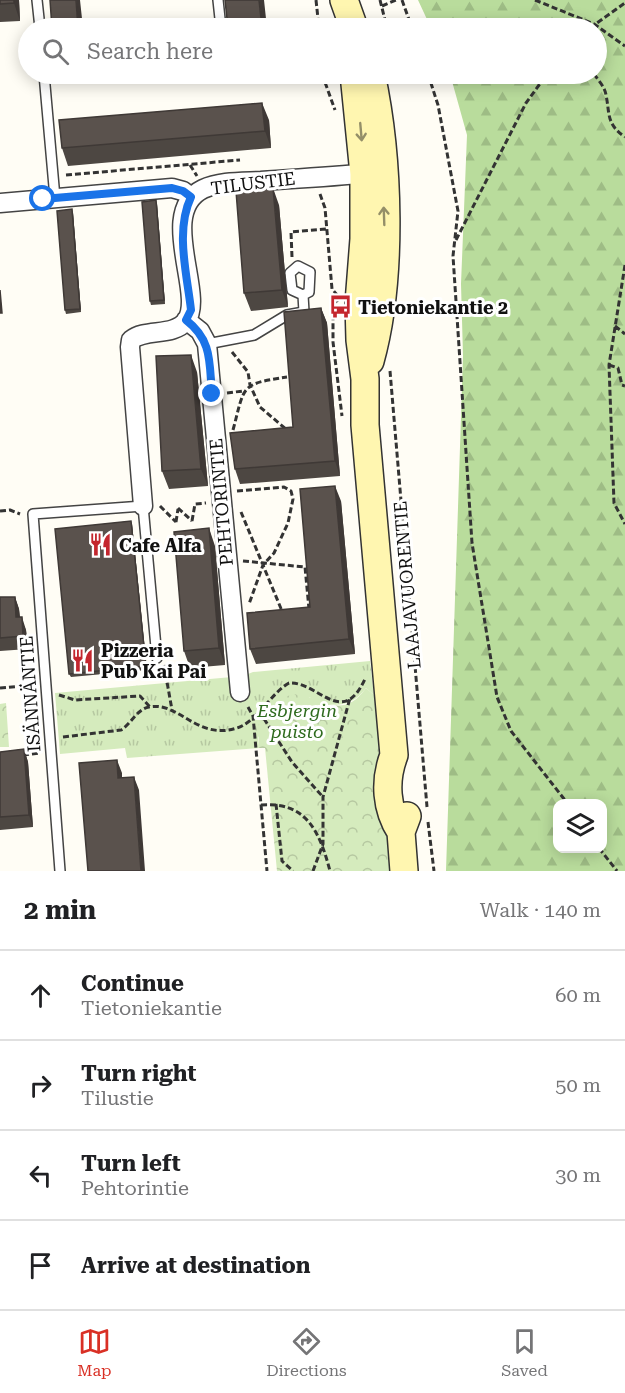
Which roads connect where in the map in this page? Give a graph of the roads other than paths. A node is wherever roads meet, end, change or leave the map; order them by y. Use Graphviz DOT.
graph roads {
  1 [pos="37,0"];
  2 [pos="218,0"];
  3 [pos="344,0"];
  4 [pos="39,18"];
  5 [pos="220,18"];
  6 [pos="349,18"];
  7 [pos="45,84"];
  8 [pos="356,84"];
  9 [pos="373,84"];
  10 [pos="373,172"];
  11 [pos="191,197"];
  12 [pos="55,198"];
  13 [pos="0,203"];
  14 [pos="303,295"];
  15 [pos="186,320"];
  16 [pos="215,343"];
  17 [pos="151,506"];
  18 [pos="157,658"];
  19 [pos="240,692"];
  20 [pos="60,871"];
  21 [pos="404,871"];
  1 -- 4 [label="lane"];
  2 -- 5 [label="lane"];
  3 -- 6 [label="main road"];
  7 -- 12 [label="lane"];
  8 -- 10 [label="main road, LAAJAVUORENTIE, one-way"];
  9 -- 10 [label="main road, LAAJAVUORENTIE"];
  10 -- 11 [label="street, TILUSTIE"];
  10 -- 21 [label="main road, LAAJAVUORENTIE"];
  11 -- 12 [label="street"];
  11 -- 15 [label="street, TILUSTIE"];
  12 -- 13 [label="street"];
  14 -- 14 [label="lane"];
  14 -- 16 [label="lane"];
  15 -- 16 [label="street"];
  15 -- 17 [label="street"];
  16 -- 19 [label="street, PEHTORINTIE"];
  17 -- 18 [label="lane"];
  17 -- 20 [label="lane, ISÄNNÄNTIE"];
}
